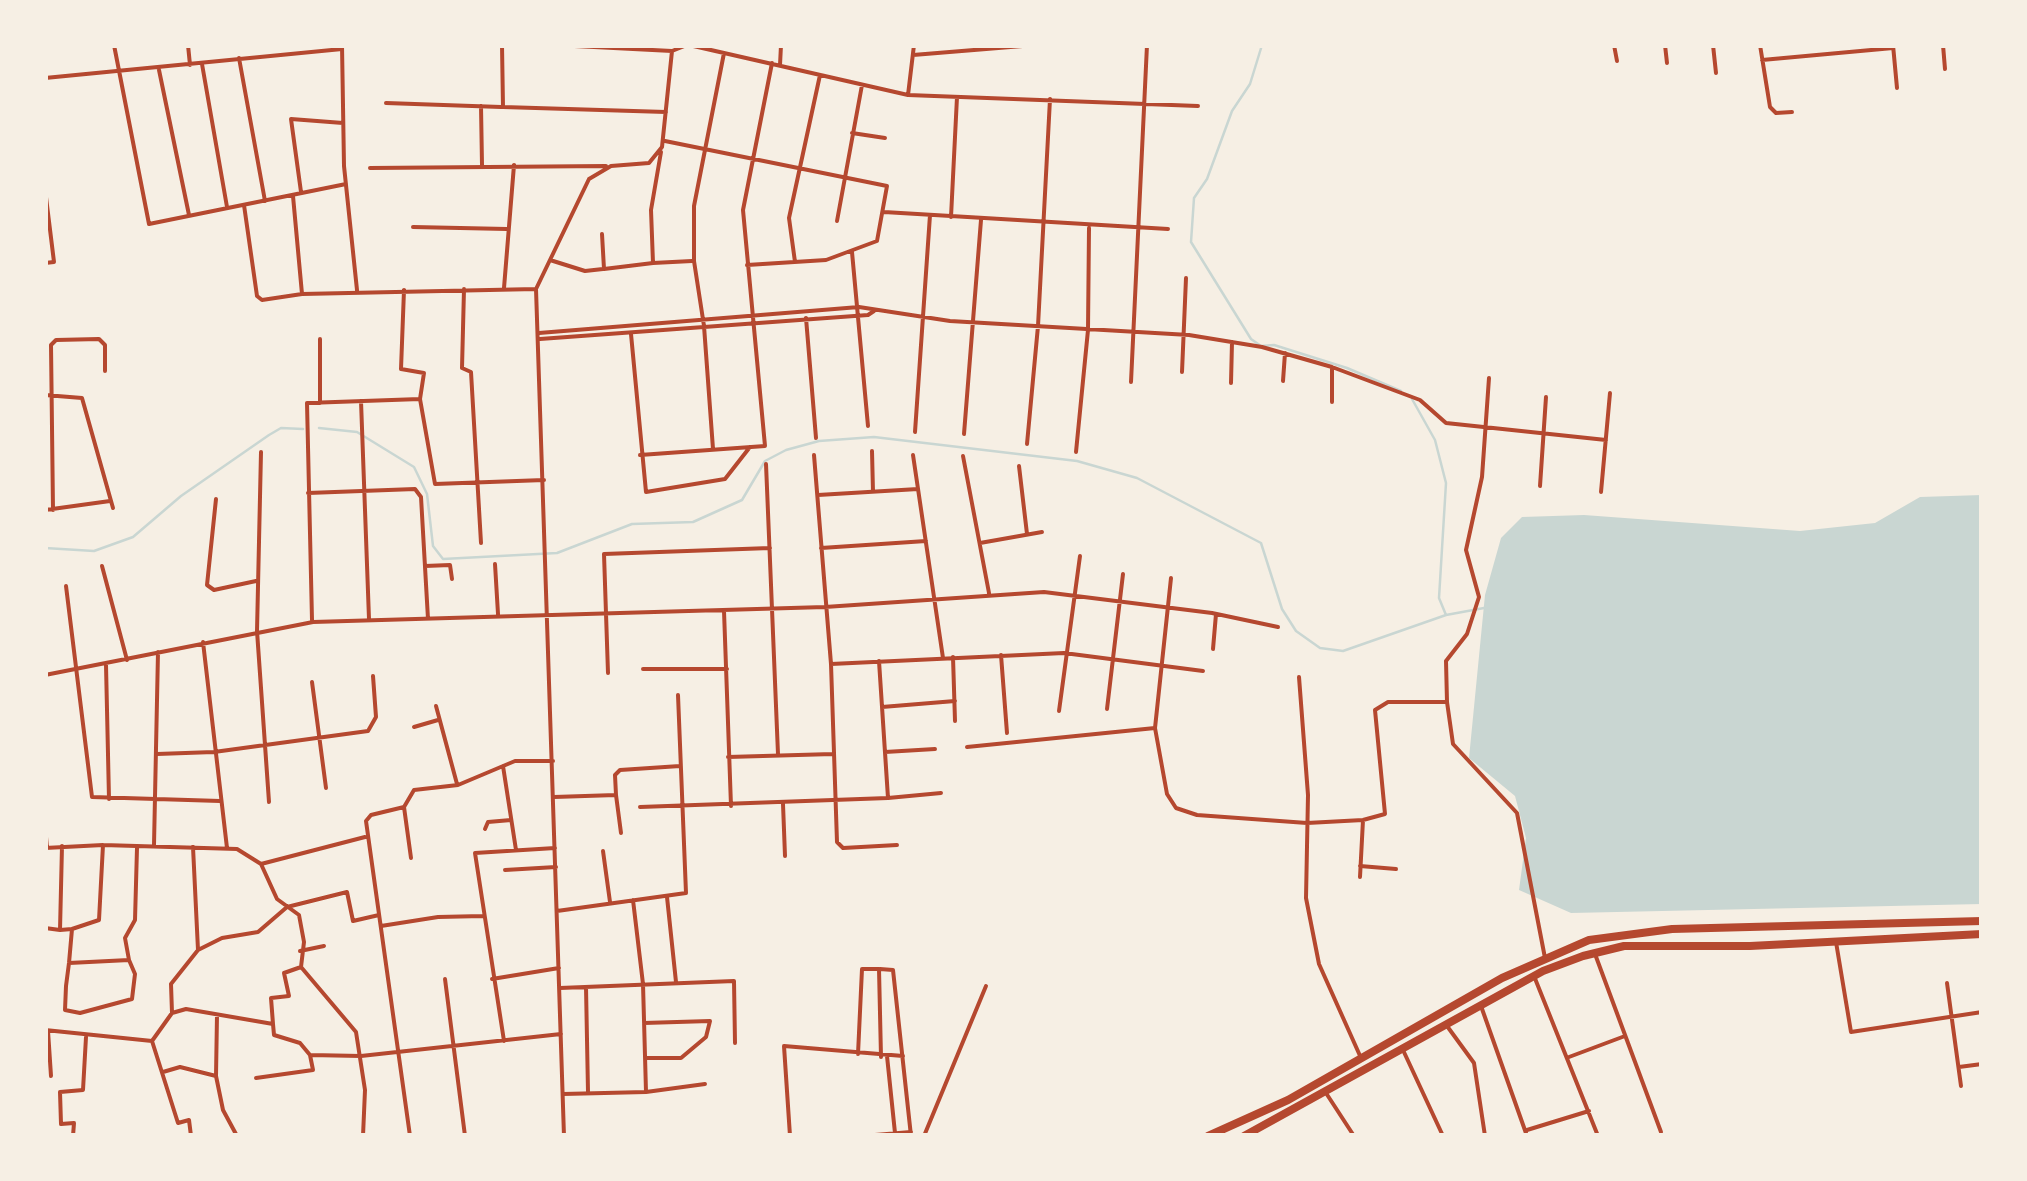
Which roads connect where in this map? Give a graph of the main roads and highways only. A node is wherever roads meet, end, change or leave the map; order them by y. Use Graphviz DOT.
graph roads {
  1 [pos="1982,920"];
  2 [pos="1982,934"];
  3 [pos="1208,1136"];
  4 [pos="1244,1136"];
  1 -- 3 [label="highway"];
  2 -- 4 [label="highway"];
}
